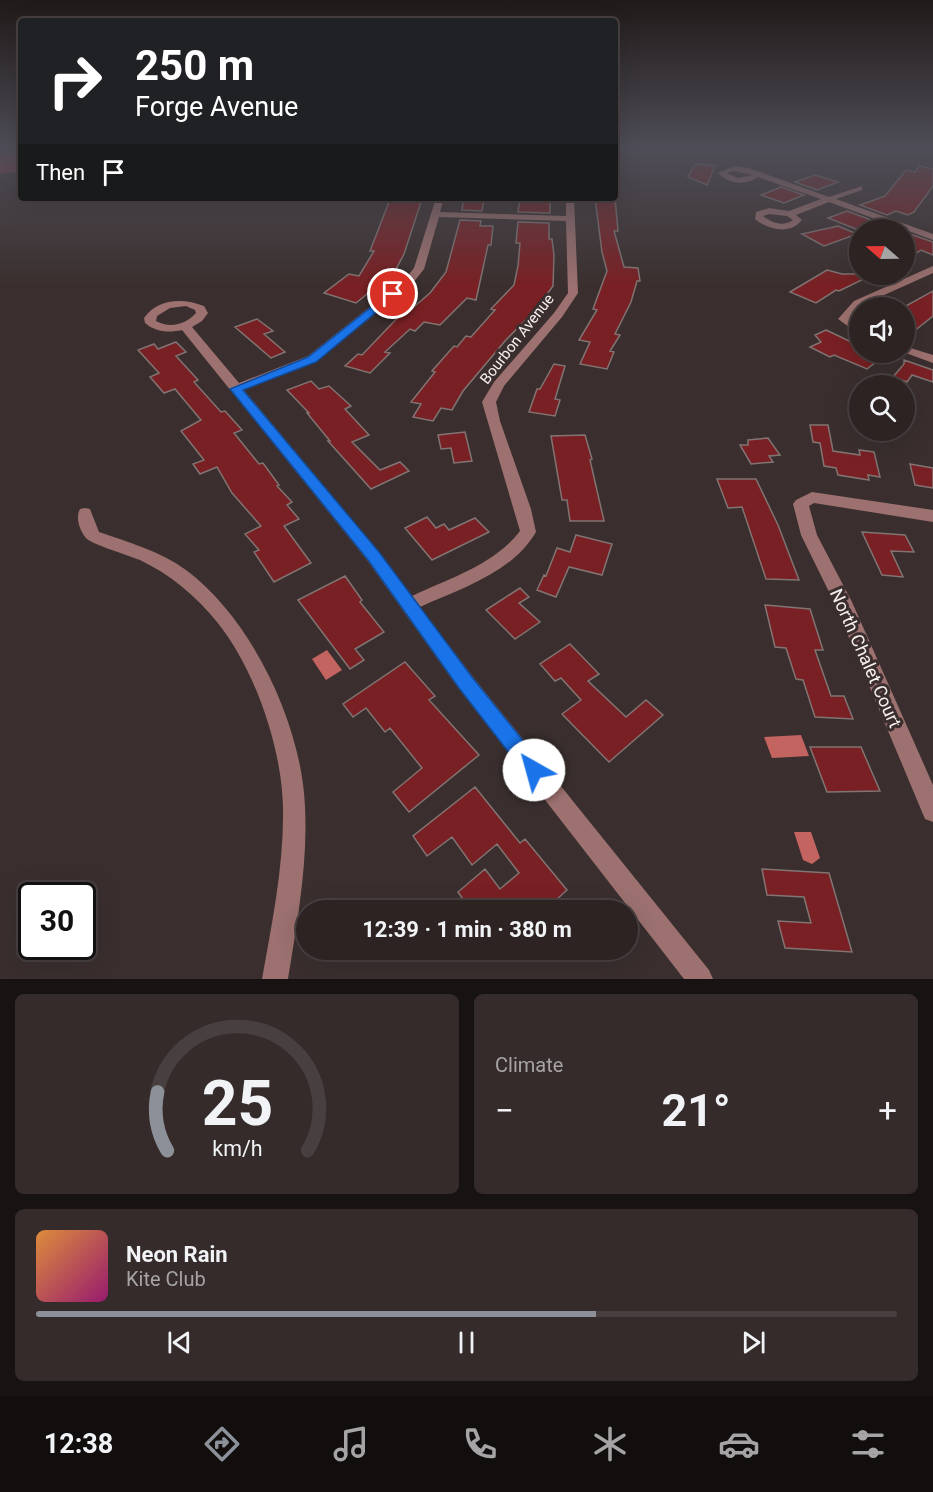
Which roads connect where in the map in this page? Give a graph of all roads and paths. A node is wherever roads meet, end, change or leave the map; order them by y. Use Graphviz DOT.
graph roads {
  1 [pos="815,195"];
  2 [pos="840,195"];
  3 [pos="827,199"];
  4 [pos="439,201"];
  5 [pos="570,201"];
  6 [pos="435,214"];
  7 [pos="790,214"];
  8 [pos="572,219"];
  9 [pos="933,237"];
  10 [pos="933,269"];
  11 [pos="871,297"];
  12 [pos="184,326"];
  13 [pos="915,353"];
  14 [pos="933,359"];
  15 [pos="235,389"];
  16 [pos="85,513"];
  17 [pos="933,516"];
  18 [pos="408,605"];
  19 [pos="933,811"];
  20 [pos="275,979"];
  21 [pos="700,979"];
  1 -- 3 [label="street"];
  2 -- 3 [label="street"];
  3 -- 7 [label="street"];
  3 -- 9 [label="street"];
  4 -- 6 [label="street"];
  5 -- 8 [label="street, Bourbon Avenue"];
  6 -- 8 [label="street"];
  6 -- 15 [label="street"];
  8 -- 18 [label="street, Bourbon Avenue"];
  10 -- 11 [label="street"];
  12 -- 15 [label="street"];
  13 -- 14 [label="street"];
  15 -- 18 [label="street"];
  16 -- 20 [label="street"];
  17 -- 19 [label="street, North Chalet Court"];
  18 -- 21 [label="street"];
}
